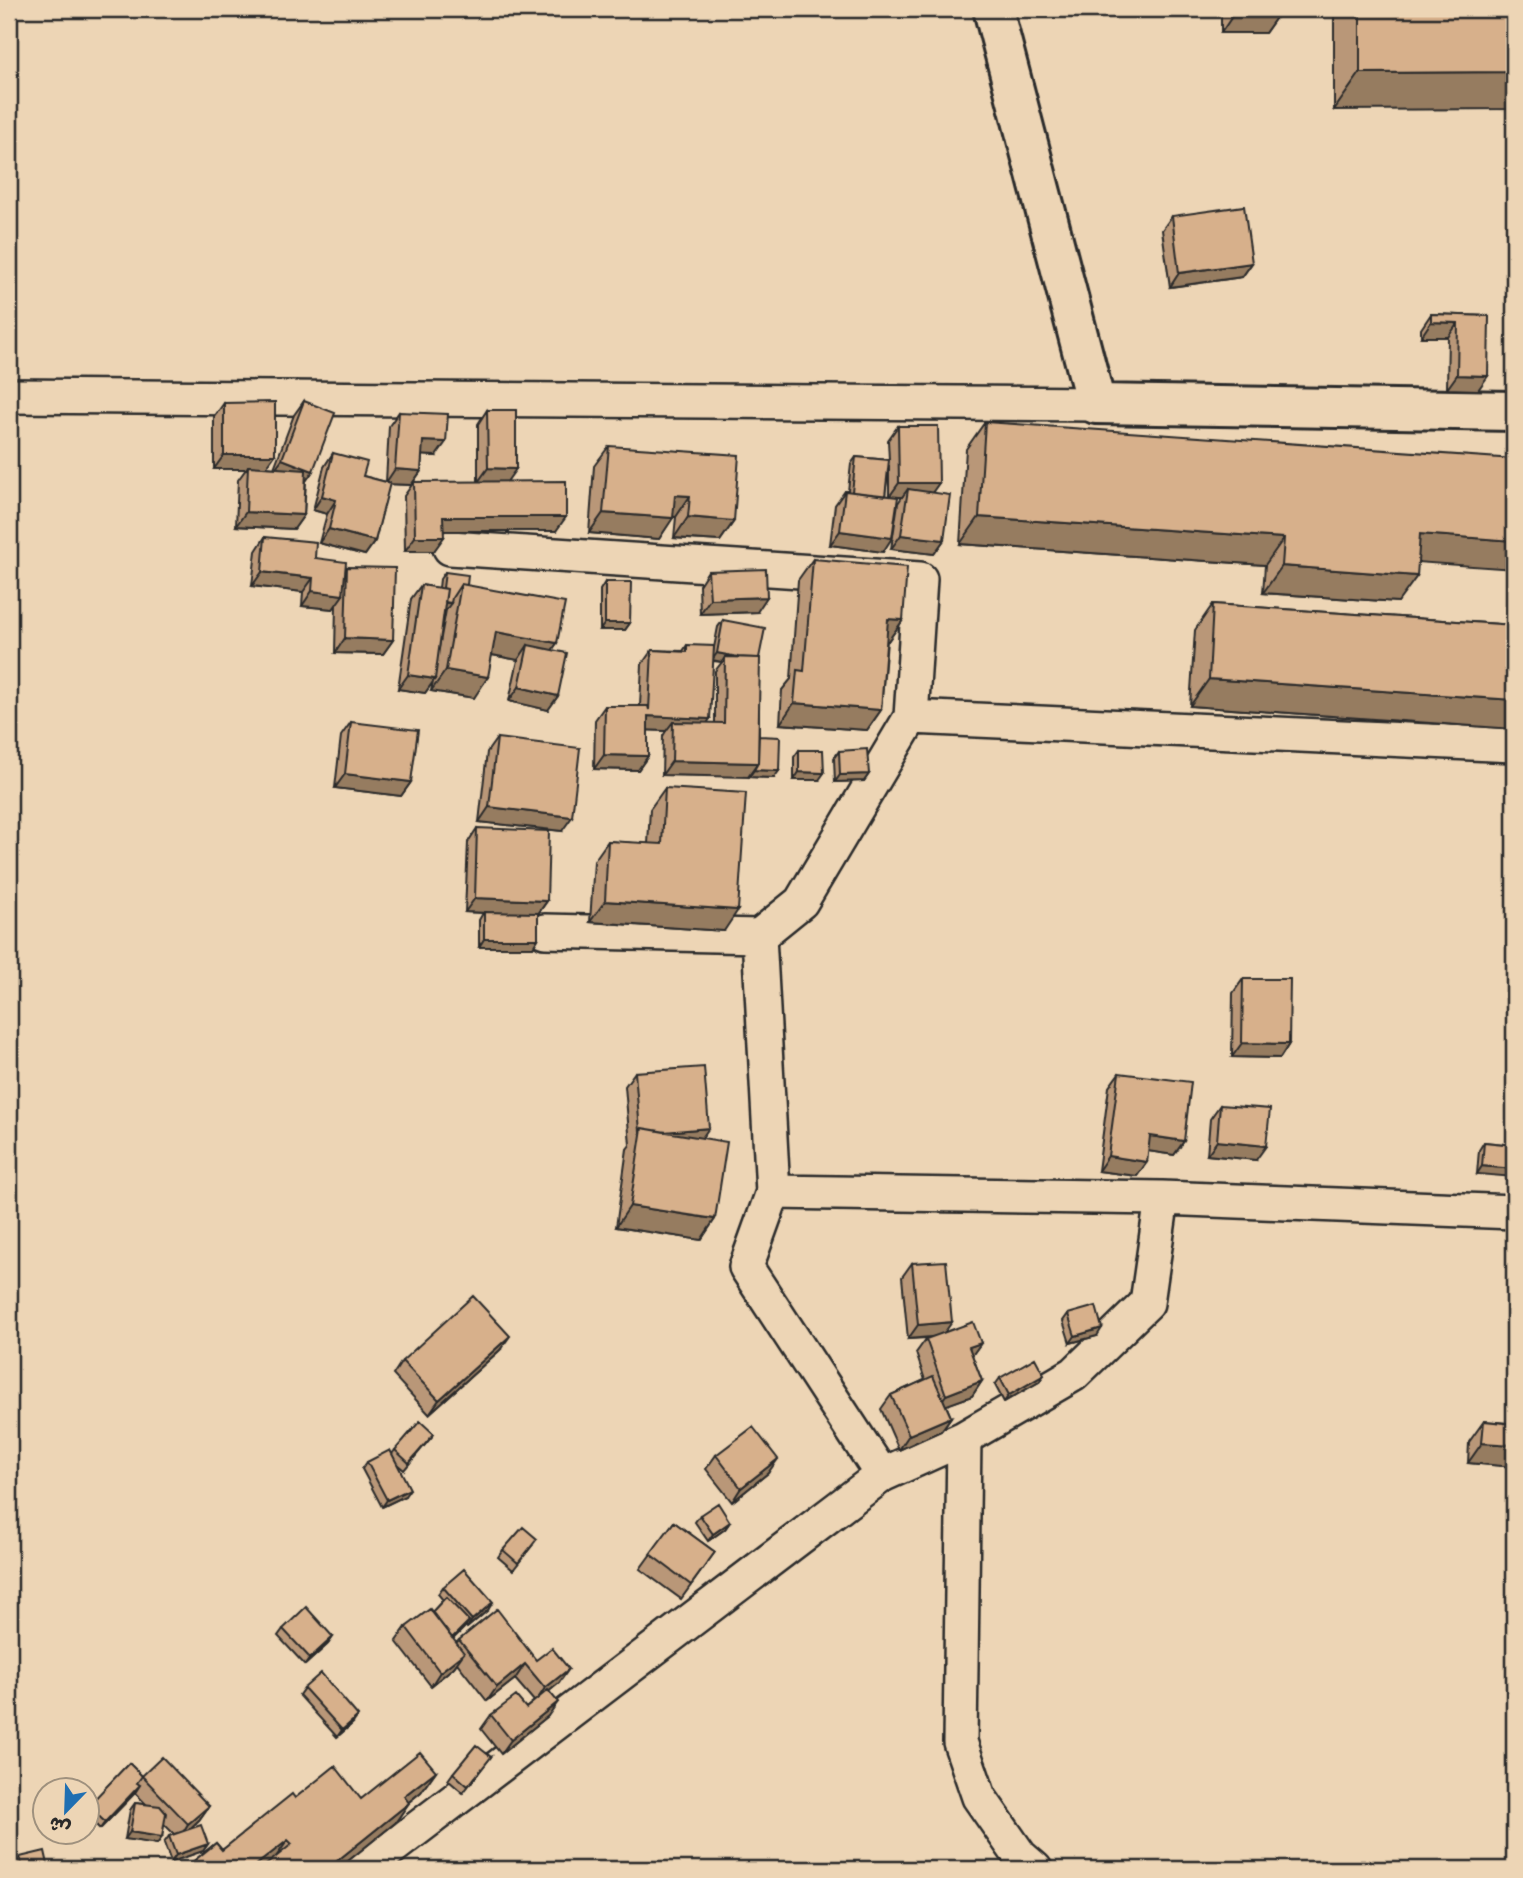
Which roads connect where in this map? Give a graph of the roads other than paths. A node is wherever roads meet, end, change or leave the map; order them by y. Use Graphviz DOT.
graph roads {
  1 [pos="993,9"];
  2 [pos="9,396"];
  3 [pos="1096,404"];
  4 [pos="1514,411"];
  5 [pos="450,548"];
  6 [pos="911,717"];
  7 [pos="1514,745"];
  8 [pos="545,931"];
  9 [pos="759,936"];
  10 [pos="773,1192"];
  11 [pos="1162,1198"];
  12 [pos="1514,1212"];
  13 [pos="964,1438"];
  14 [pos="882,1475"];
  15 [pos="364,1869"];
  16 [pos="1035,1869"];
  1 -- 3 [label="street"];
  2 -- 3 [label="street"];
  3 -- 4 [label="street"];
  5 -- 6 [label="street"];
  6 -- 7 [label="street"];
  6 -- 9 [label="street"];
  8 -- 9 [label="street"];
  9 -- 10 [label="street"];
  10 -- 11 [label="street"];
  10 -- 14 [label="street"];
  11 -- 12 [label="street"];
  11 -- 13 [label="street"];
  13 -- 14 [label="street"];
  13 -- 16 [label="street"];
  14 -- 15 [label="street"];
}
